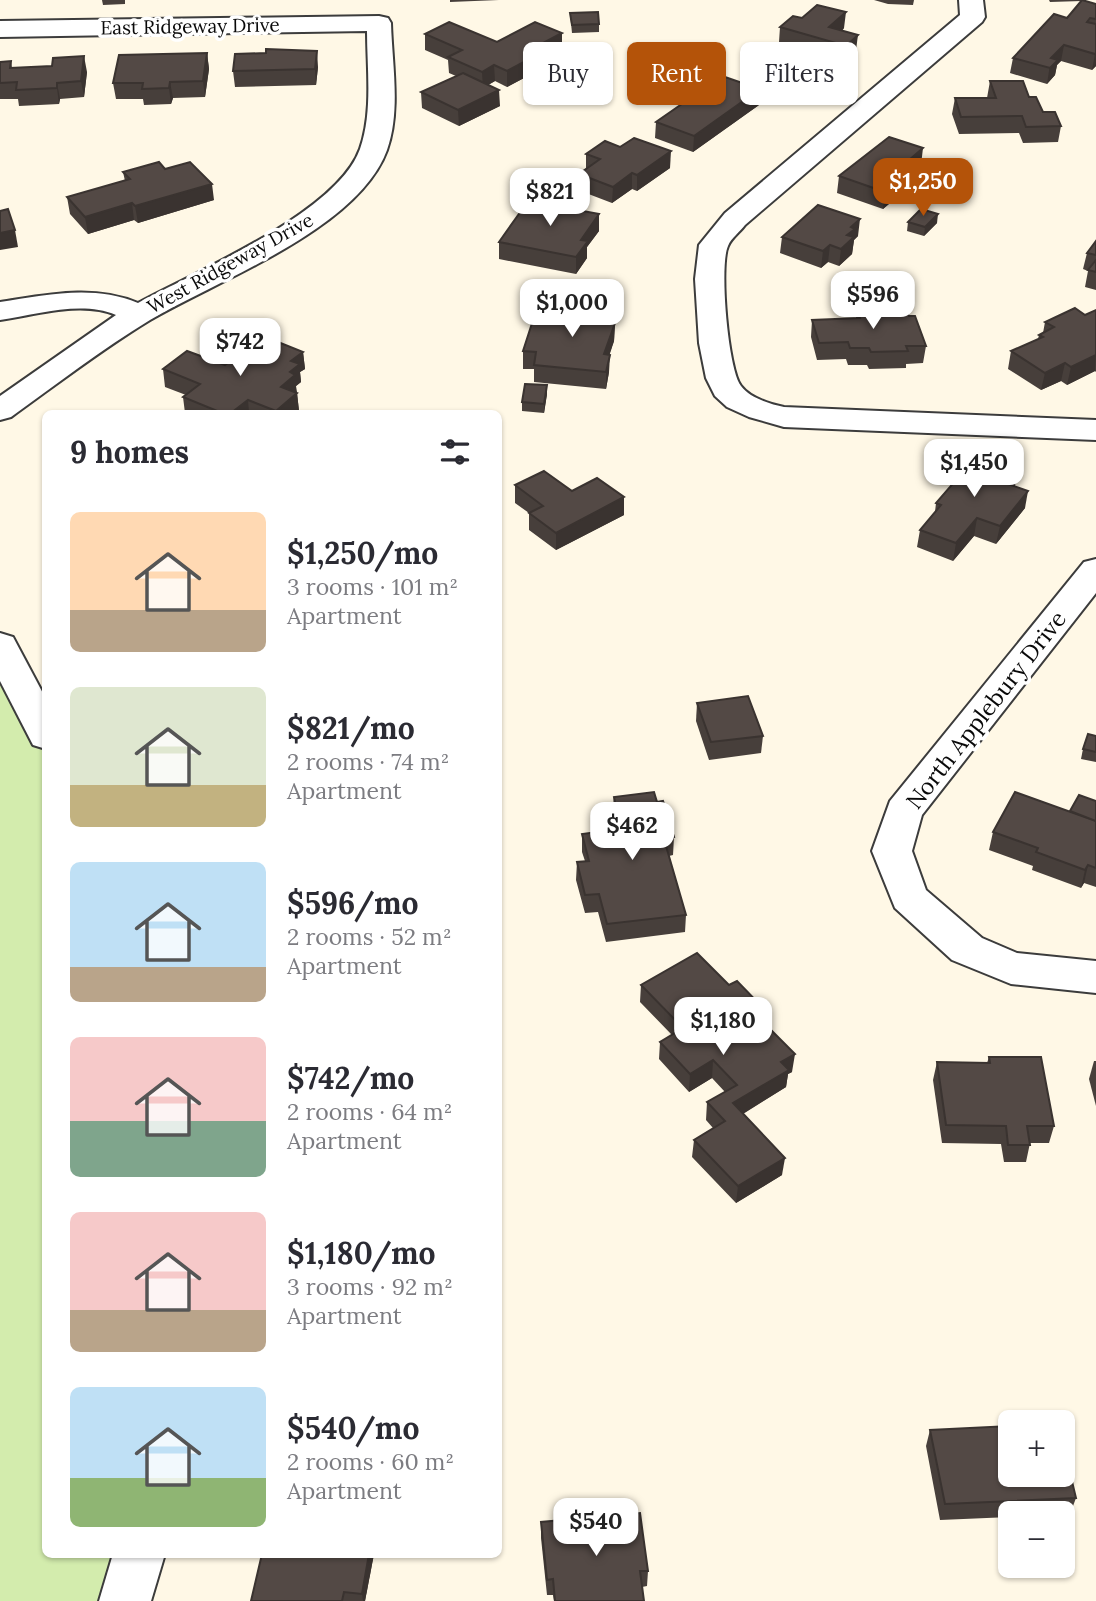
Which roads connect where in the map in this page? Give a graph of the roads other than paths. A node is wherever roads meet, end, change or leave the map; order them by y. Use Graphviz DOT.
graph roads {
  1 [pos="971,0"];
  2 [pos="386,12"];
  3 [pos="0,29"];
  4 [pos="0,311"];
  5 [pos="139,314"];
  6 [pos="0,410"];
  7 [pos="1096,430"];
  8 [pos="1096,570"];
  9 [pos="0,645"];
  10 [pos="42,728"];
  11 [pos="1096,976"];
  12 [pos="138,1558"];
  13 [pos="125,1601"];
  1 -- 7 [label="street"];
  2 -- 3 [label="street, East Ridgeway Drive"];
  2 -- 5 [label="street, West Ridgeway Drive"];
  4 -- 5 [label="street"];
  5 -- 6 [label="street, West Ridgeway Drive"];
  8 -- 11 [label="street, North Applebury Drive"];
  9 -- 10 [label="street"];
  12 -- 13 [label="street"];
}
